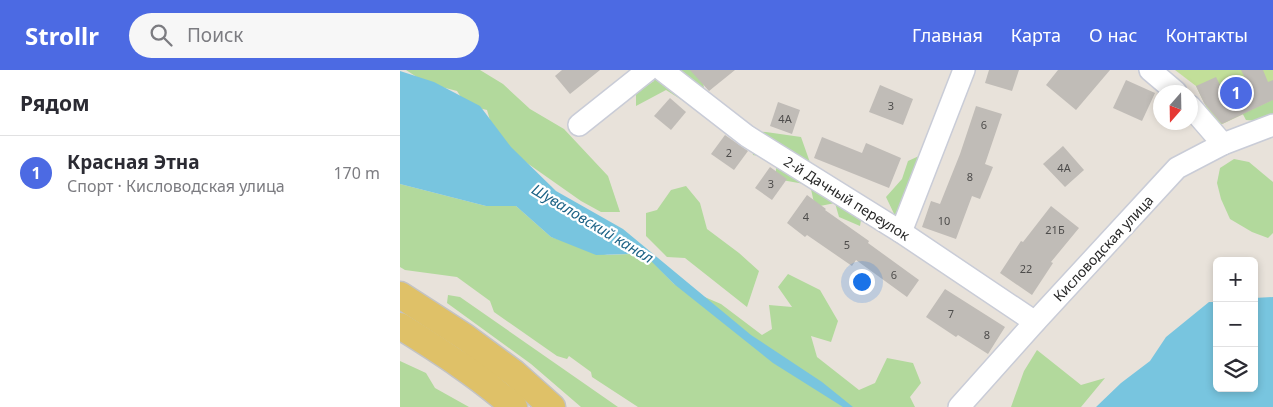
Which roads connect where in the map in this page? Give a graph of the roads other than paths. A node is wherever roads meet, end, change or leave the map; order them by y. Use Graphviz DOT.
graph roads {
  1 [pos="648,70"];
  2 [pos="662,70"];
  3 [pos="964,70"];
  4 [pos="1150,70"];
  5 [pos="1168,85"];
  6 [pos="1198,115"];
  7 [pos="579,125"];
  8 [pos="1273,125"];
  9 [pos="1223,144"];
  10 [pos="901,232"];
  11 [pos="400,295"];
  12 [pos="1035,322"];
  13 [pos="400,326"];
  14 [pos="502,402"];
  15 [pos="552,407"];
  16 [pos="959,407"];
  1 -- 7 [label="street"];
  2 -- 10 [label="street, 2-й Дачный переулок"];
  3 -- 10 [label="street"];
  4 -- 5 [label="street"];
  6 -- 9 [label="street"];
  8 -- 9 [label="street, Кисловодская улица"];
  9 -- 12 [label="street, Кисловодская улица"];
  10 -- 12 [label="street, 2-й Дачный переулок"];
  11 -- 15 [label="main road"];
  12 -- 16 [label="street, Кисловодская улица"];
  13 -- 14 [label="main road"];
}
